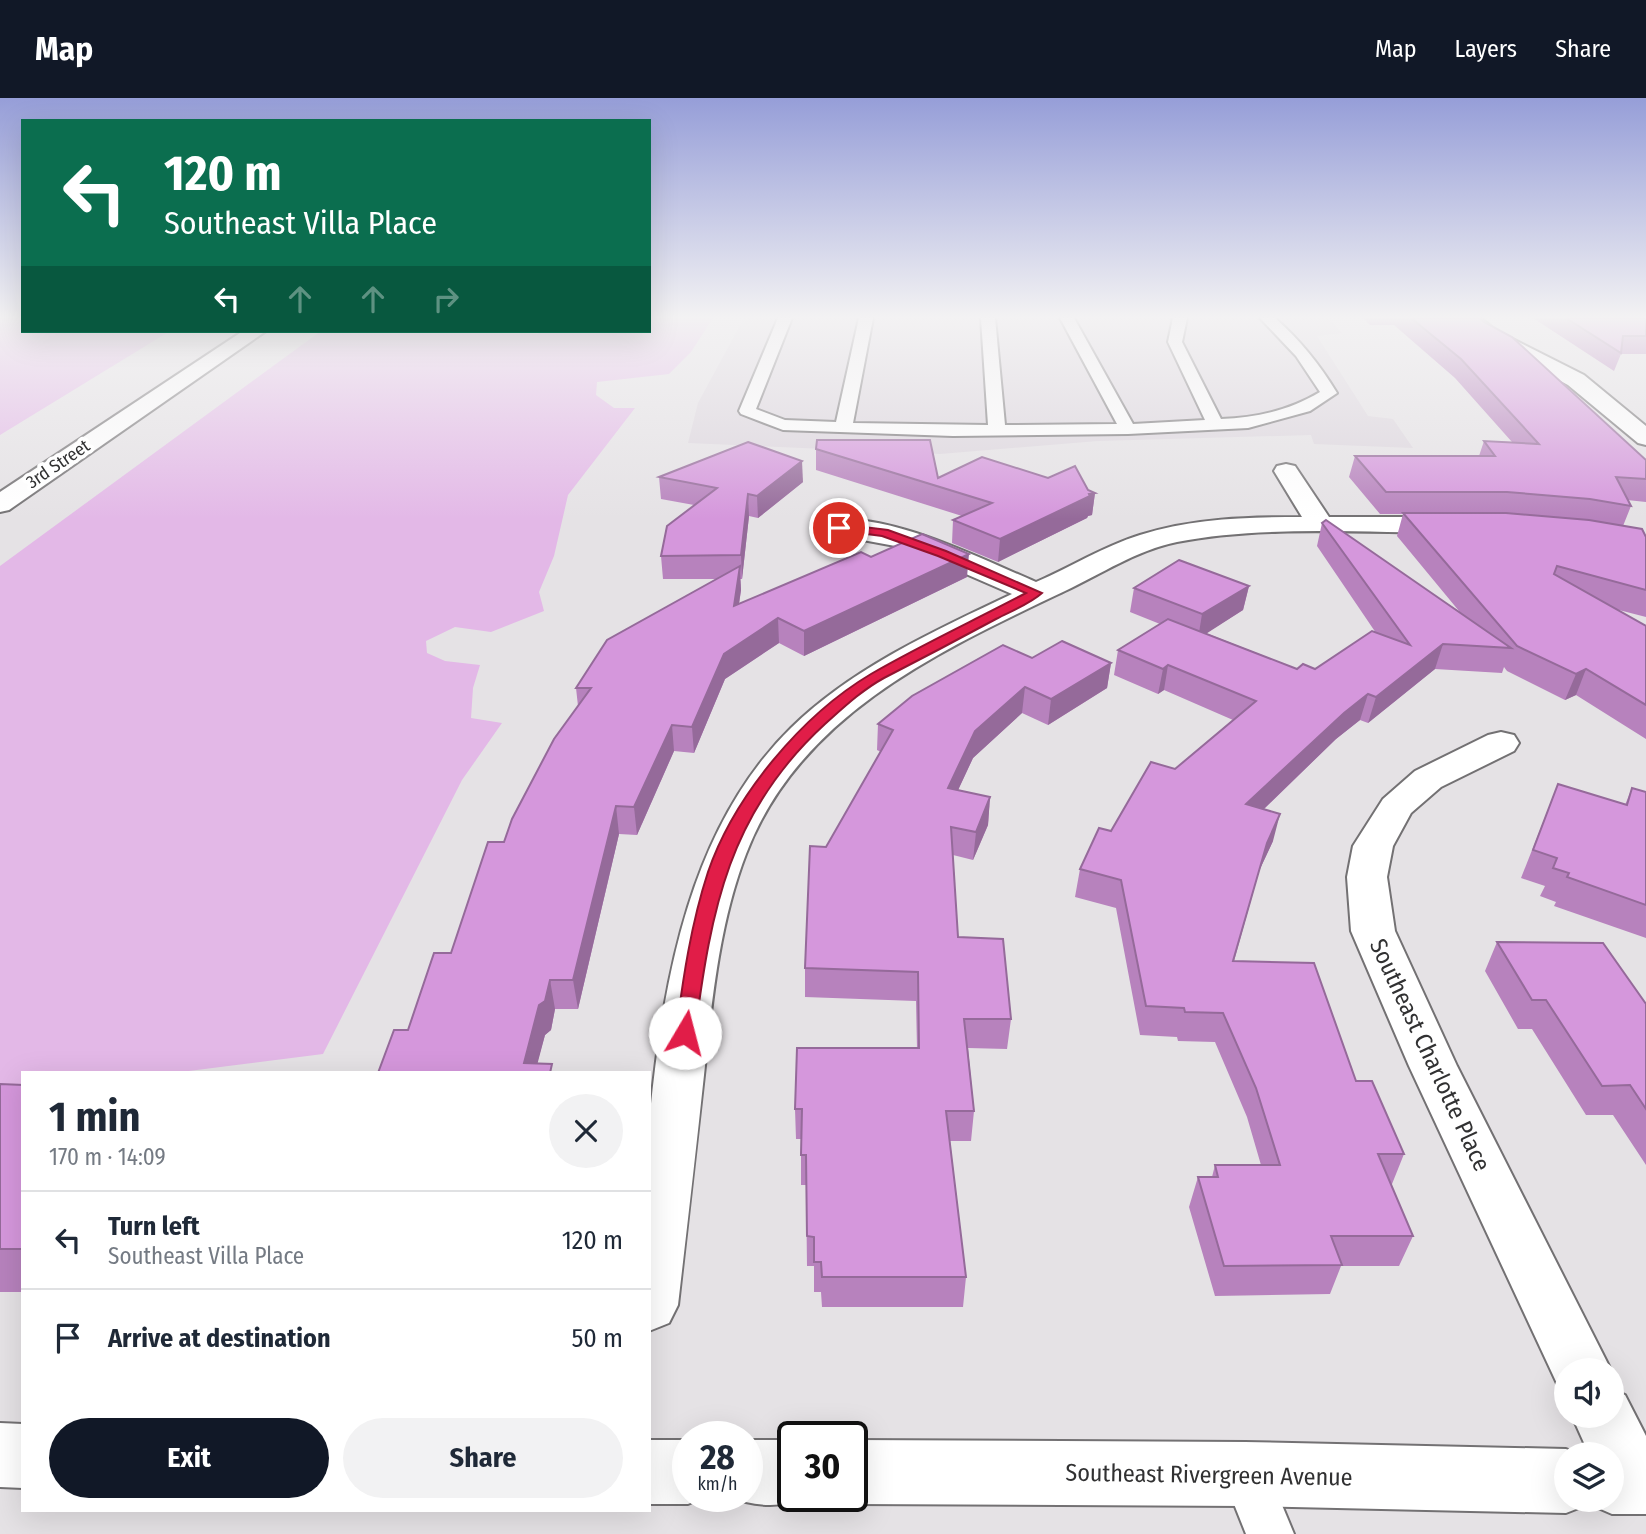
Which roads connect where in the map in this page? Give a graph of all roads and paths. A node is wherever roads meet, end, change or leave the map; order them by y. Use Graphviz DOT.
graph roads {
  1 [pos="176,385"];
  2 [pos="758,385"];
  3 [pos="852,385"];
  4 [pos="993,385"];
  5 [pos="1104,385"];
  6 [pos="1195,385"];
  7 [pos="1324,385"];
  8 [pos="1582,385"];
  9 [pos="1216,425"];
  10 [pos="843,428"];
  11 [pos="1128,429"];
  12 [pos="997,430"];
  13 [pos="1646,438"];
  14 [pos="1286,471"];
  15 [pos="0,504"];
  16 [pos="1320,524"];
  17 [pos="1485,525"];
  18 [pos="839,528"];
  19 [pos="1036,593"];
  20 [pos="1501,743"];
  21 [pos="651,1290"];
  22 [pos="1575,1358"];
  23 [pos="1608,1428"];
  24 [pos="0,1455"];
  25 [pos="21,1456"];
  26 [pos="651,1472"];
  27 [pos="672,1472"];
  28 [pos="868,1472"];
  29 [pos="1245,1474"];
  30 [pos="1554,1481"];
  31 [pos="1631,1482"];
  32 [pos="1269,1534"];
  1 -- 15 [label="main road, 3rd Street"];
  2 -- 10 [label="lane"];
  3 -- 10 [label="lane"];
  4 -- 12 [label="lane"];
  5 -- 11 [label="lane"];
  6 -- 9 [label="lane"];
  7 -- 9 [label="lane"];
  8 -- 13 [label="main road"];
  9 -- 11 [label="lane"];
  10 -- 12 [label="lane"];
  11 -- 12 [label="lane"];
  14 -- 16 [label="main road"];
  16 -- 17 [label="main road"];
  16 -- 19 [label="main road"];
  18 -- 19 [label="main road"];
  19 -- 21 [label="main road"];
  20 -- 22 [label="main road, Southeast Charlotte Place"];
  23 -- 31 [label="main road"];
  24 -- 25 [label="main road"];
  26 -- 27 [label="main road"];
  28 -- 29 [label="main road, Southeast Rivergreen Avenue"];
  29 -- 30 [label="main road, Southeast Rivergreen Avenue"];
  29 -- 32 [label="lane"];
}
